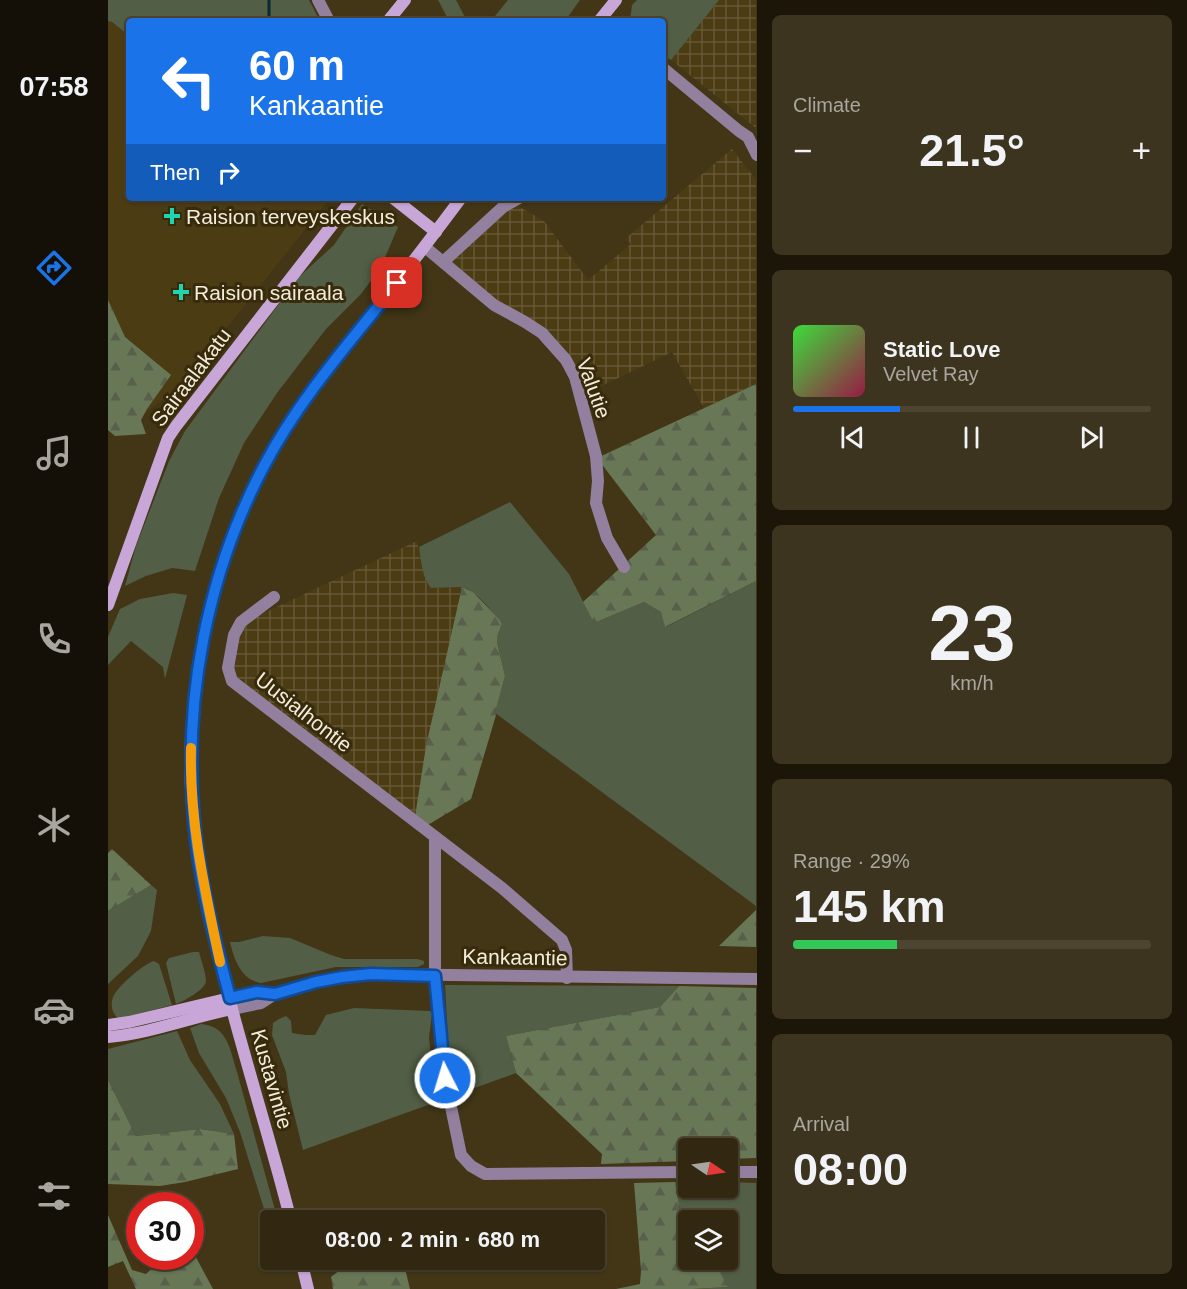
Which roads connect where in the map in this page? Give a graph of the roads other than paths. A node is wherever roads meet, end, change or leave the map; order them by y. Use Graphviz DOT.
graph roads {
  1 [pos="318,0"];
  2 [pos="405,0"];
  3 [pos="616,0"];
  4 [pos="327,18"];
  5 [pos="390,18"];
  6 [pos="604,18"];
  7 [pos="666,71"];
  8 [pos="756,155"];
  9 [pos="351,201"];
  10 [pos="397,201"];
  11 [pos="459,201"];
  12 [pos="514,201"];
  13 [pos="436,232"];
  14 [pos="425,247"];
  15 [pos="443,262"];
  16 [pos="624,567"];
  17 [pos="274,597"];
  18 [pos="108,605"];
  19 [pos="435,837"];
  20 [pos="435,976"];
  21 [pos="567,978"];
  22 [pos="756,979"];
  23 [pos="231,1003"];
  24 [pos="108,1025"];
  25 [pos="108,1037"];
  26 [pos="678,1172"];
  27 [pos="738,1172"];
  28 [pos="756,1172"];
  29 [pos="288,1210"];
  30 [pos="303,1270"];
  31 [pos="308,1289"];
  1 -- 4 [label="street"];
  2 -- 5 [label="main road"];
  3 -- 6 [label="main road"];
  7 -- 8 [label="street"];
  9 -- 18 [label="main road, Sairaalakatu"];
  10 -- 13 [label="main road"];
  11 -- 13 [label="main road, Kustavintie"];
  12 -- 15 [label="street"];
  13 -- 14 [label="main road, Kustavintie"];
  14 -- 15 [label="street, Valutie"];
  14 -- 23 [label="main road, Kustavintie"];
  15 -- 16 [label="street, Valutie"];
  17 -- 19 [label="street, Uusialhontie"];
  19 -- 20 [label="street"];
  19 -- 21 [label="street, Uusialhontie"];
  20 -- 21 [label="street, Kankaantie"];
  20 -- 23 [label="street, Kankaantie"];
  20 -- 26 [label="street"];
  21 -- 22 [label="street, Kankaantie"];
  23 -- 24 [label="main road"];
  23 -- 25 [label="main road"];
  23 -- 29 [label="main road, Kustavintie"];
  27 -- 28 [label="street"];
  30 -- 31 [label="main road"];
}
